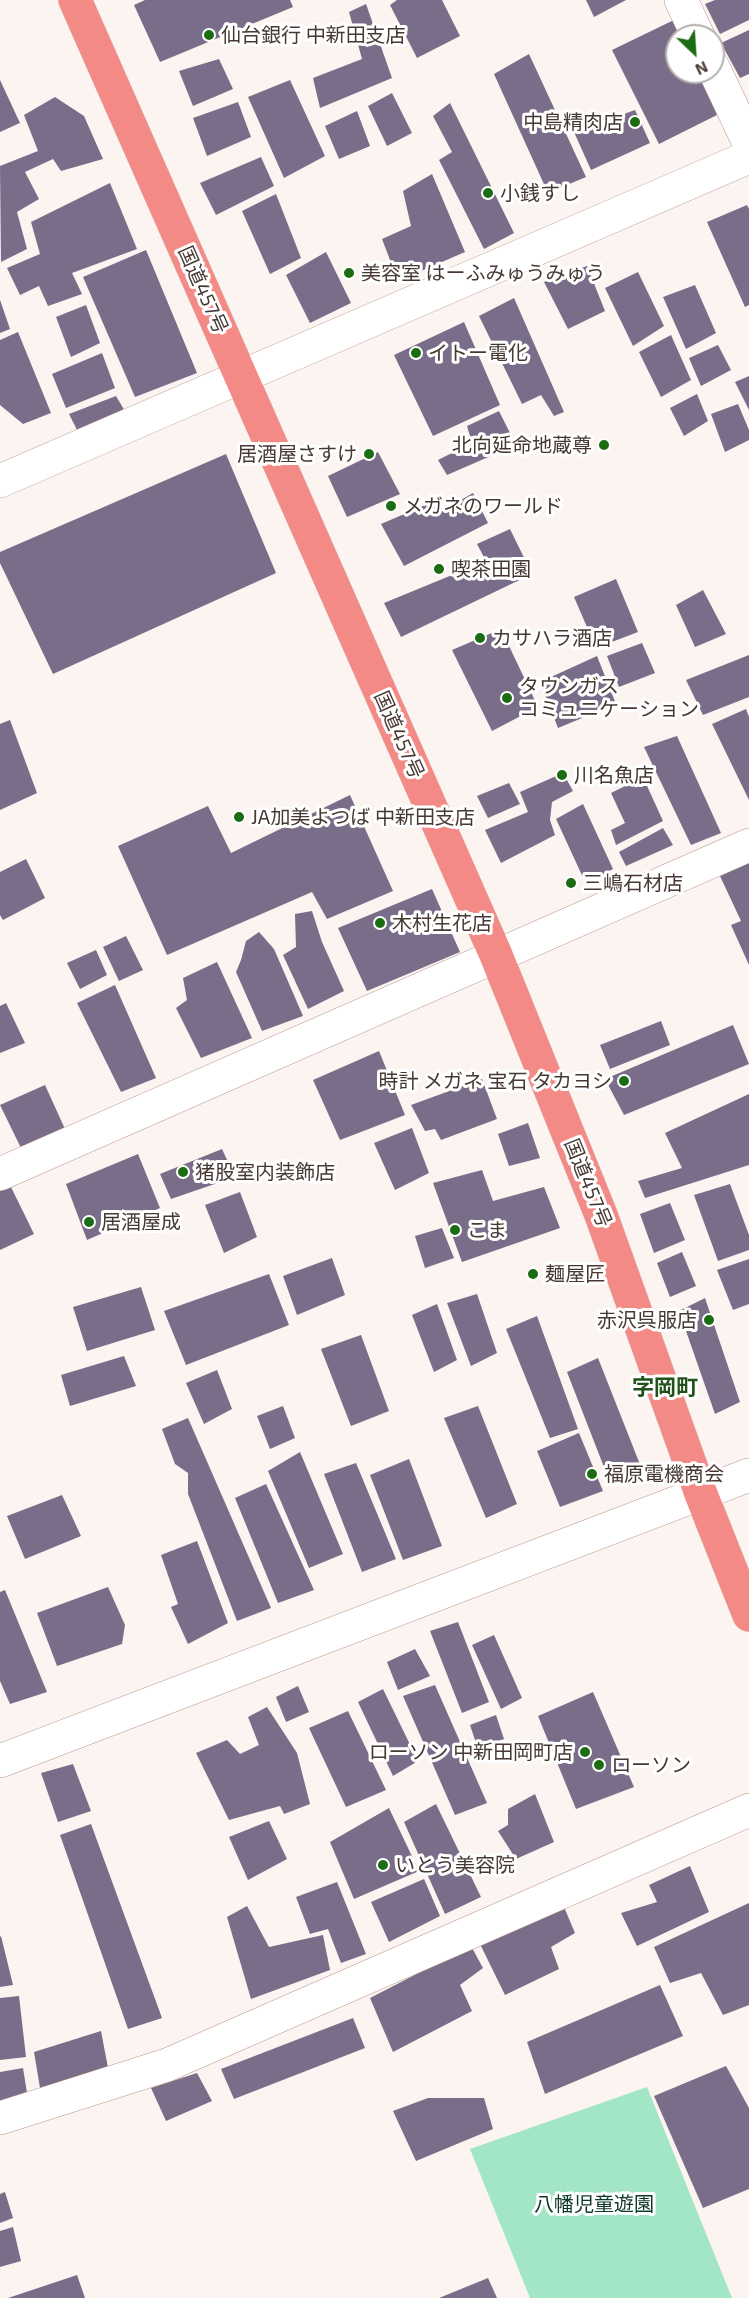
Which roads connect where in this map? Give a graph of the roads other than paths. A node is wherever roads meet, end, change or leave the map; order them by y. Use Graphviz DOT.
graph roads {
  1 [pos="75,0"];
  2 [pos="681,0"];
  3 [pos="692,24"];
  4 [pos="721,84"];
  5 [pos="749,143"];
  6 [pos="749,157"];
  7 [pos="241,375"];
  8 [pos="0,481"];
  9 [pos="749,845"];
  10 [pos="496,956"];
  11 [pos="0,1174"];
  12 [pos="749,1475"];
  13 [pos="701,1494"];
  14 [pos="749,1615"];
  15 [pos="0,1761"];
  16 [pos="749,1810"];
  17 [pos="0,2118"];
  1 -- 7 [label="highway, 国道457号"];
  2 -- 3 [label="street"];
  4 -- 5 [label="street"];
  6 -- 7 [label="street"];
  7 -- 8 [label="street"];
  7 -- 10 [label="highway, 国道457号"];
  9 -- 10 [label="street"];
  10 -- 11 [label="street"];
  10 -- 13 [label="highway, 国道457号"];
  12 -- 13 [label="street"];
  13 -- 14 [label="highway, 国道457号"];
  13 -- 15 [label="street"];
  16 -- 17 [label="street"];
}
